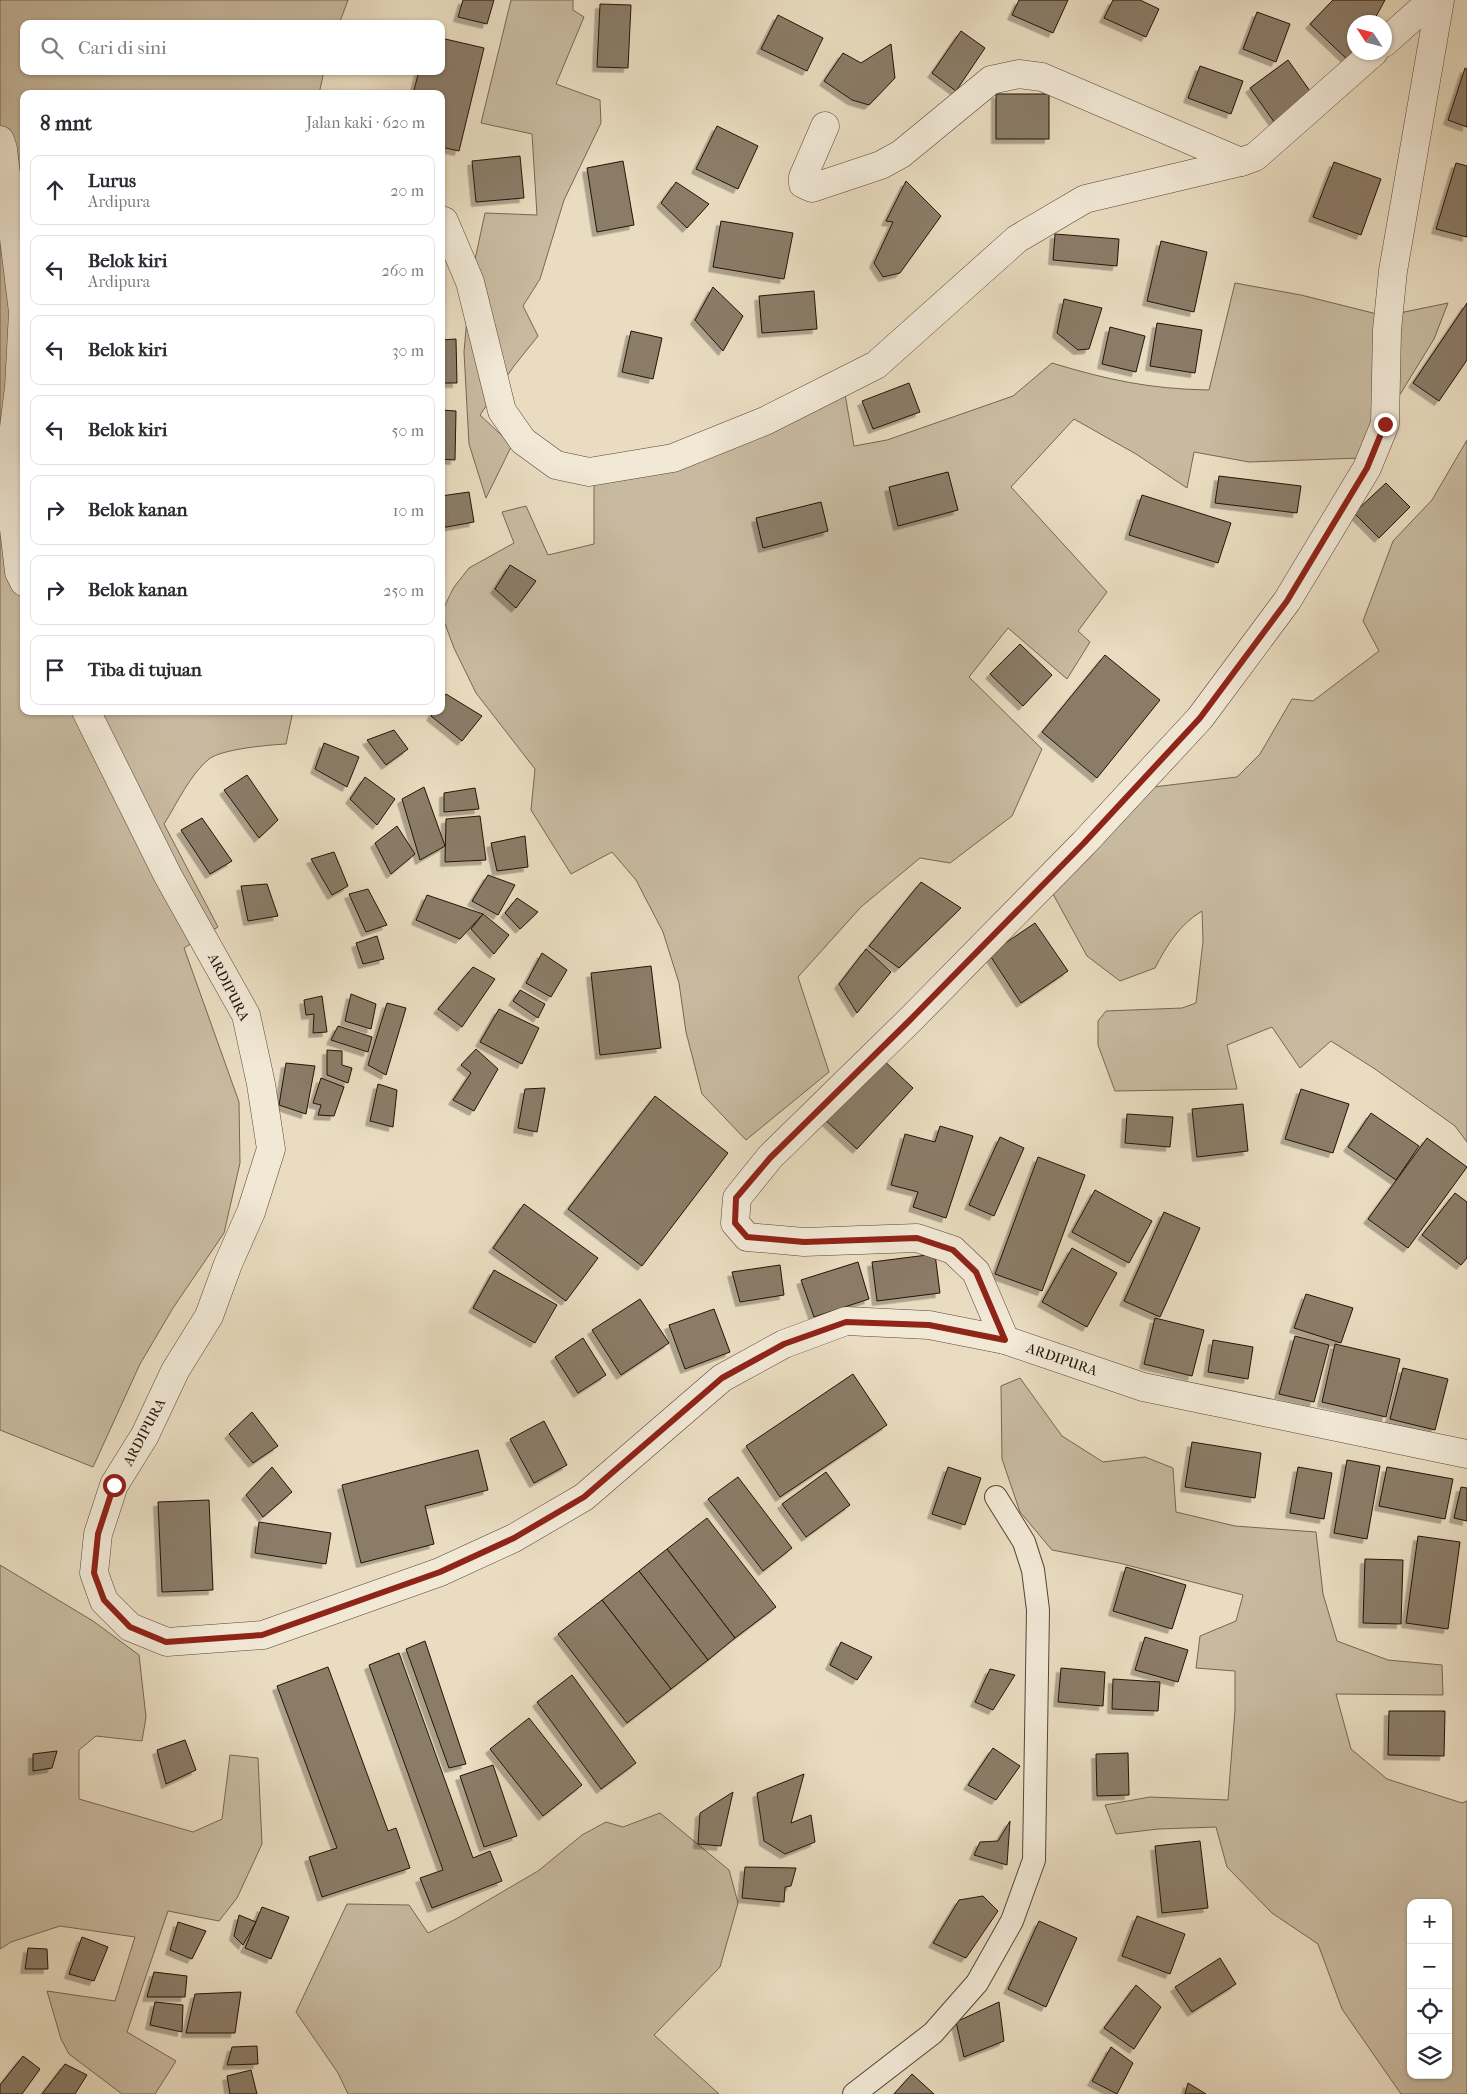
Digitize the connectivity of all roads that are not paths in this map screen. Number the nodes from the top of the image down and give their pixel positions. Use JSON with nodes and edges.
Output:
{"nodes":[{"id":1,"x":1432,"y":0,"type":"edge"},
{"id":2,"x":1440,"y":0,"type":"edge"},
{"id":3,"x":1392,"y":36,"type":"edge"},
{"id":4,"x":1365,"y":60,"type":"edge"},
{"id":5,"x":825,"y":126,"type":"dead end"},
{"id":6,"x":0,"y":140,"type":"edge"},
{"id":7,"x":1241,"y":162,"type":"junction"},
{"id":8,"x":445,"y":223,"type":"edge"},
{"id":9,"x":20,"y":288,"type":"edge"},
{"id":10,"x":20,"y":368,"type":"edge"},
{"id":11,"x":20,"y":574,"type":"edge"},
{"id":12,"x":88,"y":715,"type":"edge"},
{"id":13,"x":1005,"y":1340,"type":"junction"},
{"id":14,"x":1467,"y":1454,"type":"edge"},
{"id":15,"x":996,"y":1497,"type":"dead end"},
{"id":16,"x":854,"y":2094,"type":"edge"}],
"edges":[{"from":1,"to":3,"type":"street"},
{"from":2,"to":13,"type":"street"},
{"from":4,"to":7,"type":"street"},
{"from":5,"to":7,"type":"street"},
{"from":6,"to":9,"type":"street"},
{"from":7,"to":8,"type":"street"},
{"from":10,"to":11,"type":"street"},
{"from":12,"to":13,"type":"street","name":"ARDIPURA"},
{"from":13,"to":14,"type":"street","name":"ARDIPURA"},
{"from":15,"to":16,"type":"street"}]}
